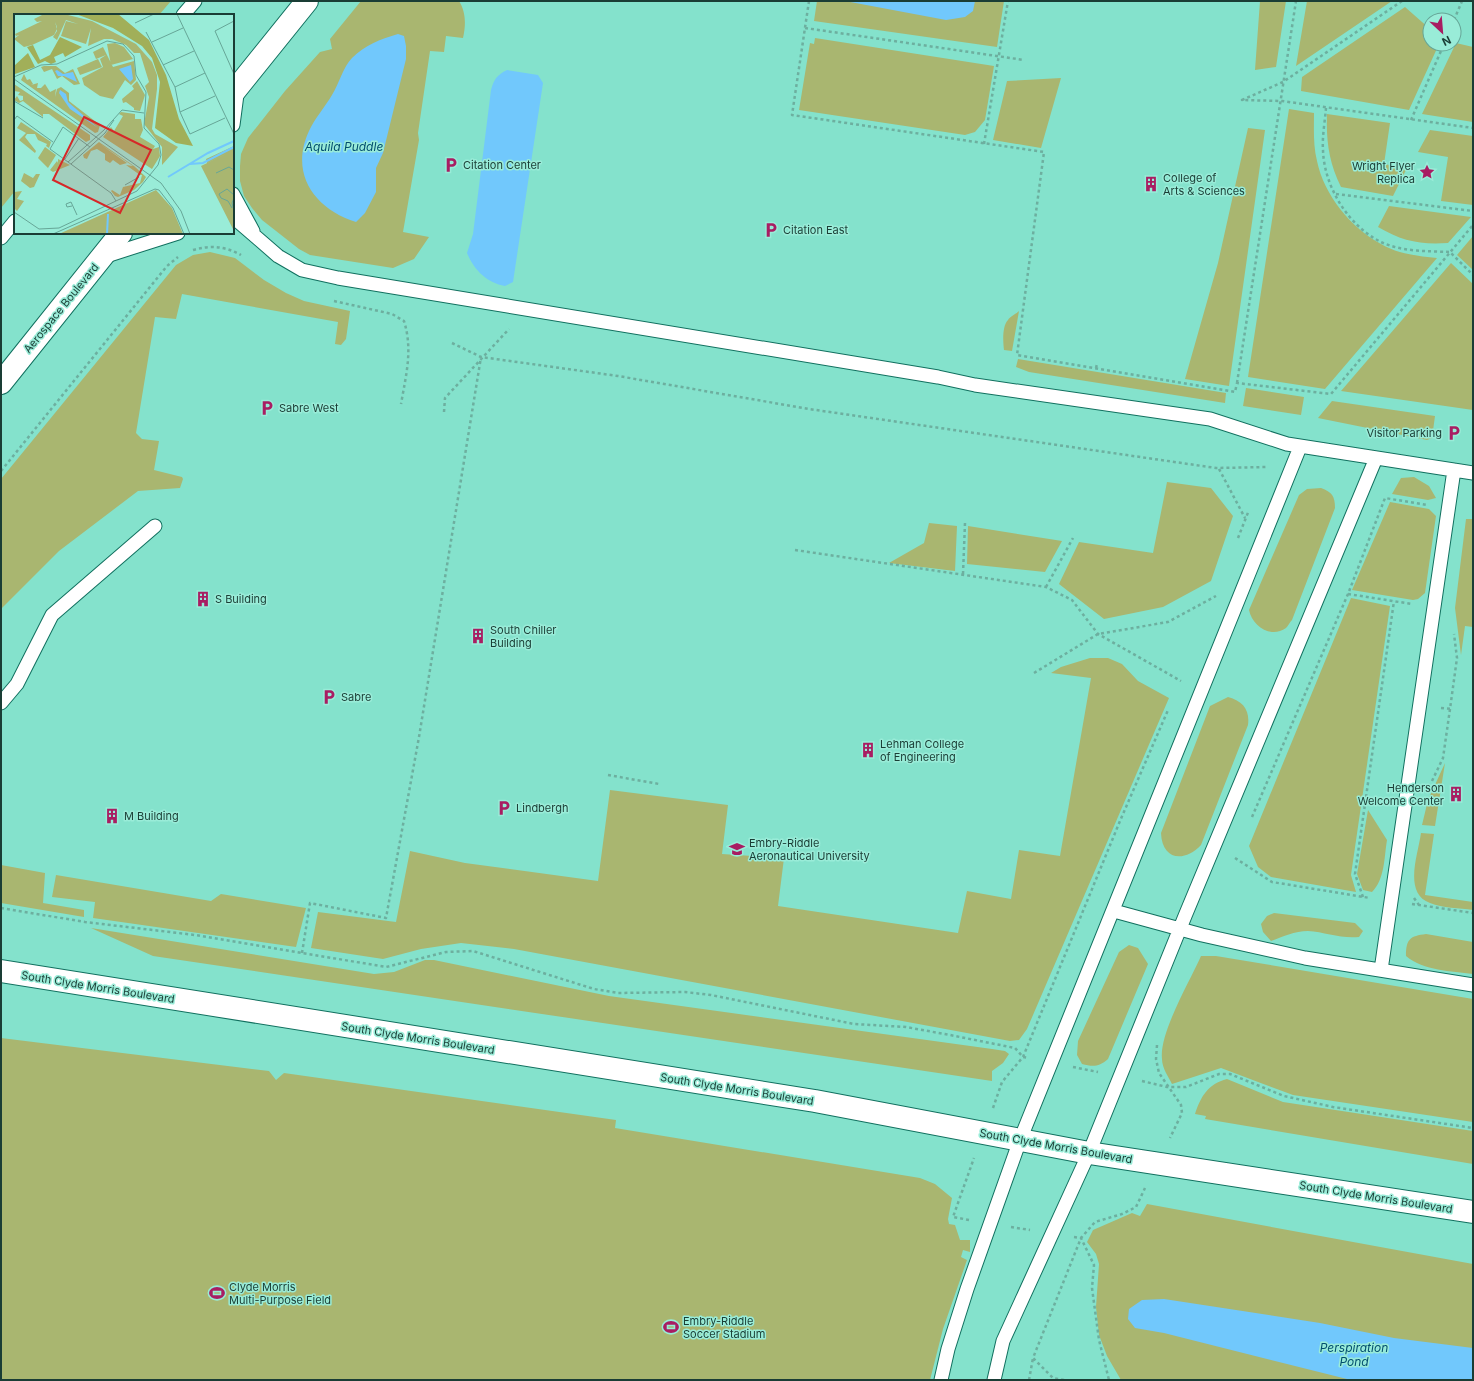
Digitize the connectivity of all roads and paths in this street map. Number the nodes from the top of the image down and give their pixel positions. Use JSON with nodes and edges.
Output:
{"nodes":[{"id":1,"x":195,"y":1,"type":"edge"},
{"id":2,"x":307,"y":1,"type":"edge"},
{"id":3,"x":809,"y":1,"type":"edge"},
{"id":4,"x":1008,"y":1,"type":"edge"},
{"id":5,"x":1296,"y":1,"type":"edge"},
{"id":6,"x":1402,"y":1,"type":"edge"},
{"id":7,"x":1462,"y":1,"type":"edge"},
{"id":8,"x":1457,"y":12,"type":"edge"},
{"id":9,"x":184,"y":14,"type":"edge"},
{"id":10,"x":805,"y":28,"type":"junction"},
{"id":11,"x":1441,"y":52,"type":"edge"},
{"id":12,"x":1000,"y":56,"type":"junction"},
{"id":13,"x":1024,"y":60,"type":"dead end"},
{"id":14,"x":1283,"y":82,"type":"junction"},
{"id":15,"x":236,"y":90,"type":"edge"},
{"id":16,"x":1282,"y":102,"type":"junction"},
{"id":17,"x":1326,"y":108,"type":"junction"},
{"id":18,"x":234,"y":113,"type":"edge"},
{"id":19,"x":1411,"y":120,"type":"junction"},
{"id":20,"x":1473,"y":128,"type":"edge"},
{"id":21,"x":984,"y":144,"type":"junction"},
{"id":22,"x":1336,"y":194,"type":"junction"},
{"id":23,"x":234,"y":196,"type":"edge"},
{"id":24,"x":1473,"y":211,"type":"edge"},
{"id":25,"x":234,"y":219,"type":"edge"},
{"id":26,"x":14,"y":222,"type":"edge"},
{"id":27,"x":1473,"y":225,"type":"edge"},
{"id":28,"x":234,"y":230,"type":"edge"},
{"id":29,"x":120,"y":234,"type":"edge"},
{"id":30,"x":175,"y":234,"type":"edge"},
{"id":31,"x":1,"y":238,"type":"edge"},
{"id":32,"x":256,"y":238,"type":"junction"},
{"id":33,"x":190,"y":250,"type":"dead end"},
{"id":34,"x":1450,"y":252,"type":"junction"},
{"id":35,"x":179,"y":256,"type":"dead end"},
{"id":36,"x":243,"y":256,"type":"dead end"},
{"id":37,"x":102,"y":257,"type":"junction"},
{"id":38,"x":1473,"y":275,"type":"edge"},
{"id":39,"x":331,"y":301,"type":"dead end"},
{"id":40,"x":509,"y":329,"type":"dead end"},
{"id":41,"x":452,"y":343,"type":"dead end"},
{"id":42,"x":481,"y":357,"type":"junction"},
{"id":43,"x":1097,"y":364,"type":"dead end"},
{"id":44,"x":1096,"y":368,"type":"junction"},
{"id":45,"x":1,"y":383,"type":"edge"},
{"id":46,"x":1237,"y":383,"type":"junction"},
{"id":47,"x":401,"y":404,"type":"dead end"},
{"id":48,"x":444,"y":412,"type":"dead end"},
{"id":49,"x":1300,"y":446,"type":"junction"},
{"id":50,"x":1376,"y":458,"type":"junction"},
{"id":51,"x":1274,"y":466,"type":"dead end"},
{"id":52,"x":1219,"y":469,"type":"junction"},
{"id":53,"x":1454,"y":470,"type":"junction"},
{"id":54,"x":1,"y":471,"type":"edge"},
{"id":55,"x":1473,"y":473,"type":"edge"},
{"id":56,"x":1428,"y":505,"type":"dead end"},
{"id":57,"x":1245,"y":518,"type":"dead end"},
{"id":58,"x":965,"y":523,"type":"dead end"},
{"id":59,"x":154,"y":526,"type":"dead end"},
{"id":60,"x":1073,"y":538,"type":"dead end"},
{"id":61,"x":795,"y":550,"type":"dead end"},
{"id":62,"x":963,"y":574,"type":"junction"},
{"id":63,"x":1046,"y":587,"type":"junction"},
{"id":64,"x":1348,"y":594,"type":"junction"},
{"id":65,"x":1218,"y":595,"type":"dead end"},
{"id":66,"x":1394,"y":601,"type":"junction"},
{"id":67,"x":1416,"y":604,"type":"dead end"},
{"id":68,"x":1098,"y":634,"type":"junction"},
{"id":69,"x":1034,"y":673,"type":"dead end"},
{"id":70,"x":1181,"y":681,"type":"dead end"},
{"id":71,"x":1,"y":703,"type":"edge"},
{"id":72,"x":608,"y":775,"type":"dead end"},
{"id":73,"x":659,"y":784,"type":"dead end"},
{"id":74,"x":1250,"y":821,"type":"dead end"},
{"id":75,"x":1238,"y":851,"type":"dead end"},
{"id":76,"x":1234,"y":858,"type":"junction"},
{"id":77,"x":1232,"y":865,"type":"dead end"},
{"id":78,"x":1363,"y":897,"type":"junction"},
{"id":79,"x":1392,"y":901,"type":"junction"},
{"id":80,"x":1,"y":908,"type":"edge"},
{"id":81,"x":1114,"y":911,"type":"junction"},
{"id":82,"x":1473,"y":913,"type":"edge"},
{"id":83,"x":1179,"y":930,"type":"junction"},
{"id":84,"x":302,"y":952,"type":"junction"},
{"id":85,"x":1381,"y":970,"type":"junction"},
{"id":86,"x":1,"y":971,"type":"edge"},
{"id":87,"x":1473,"y":985,"type":"edge"},
{"id":88,"x":1158,"y":1044,"type":"dead end"},
{"id":89,"x":1052,"y":1063,"type":"junction"},
{"id":90,"x":1120,"y":1077,"type":"junction"},
{"id":91,"x":1167,"y":1087,"type":"junction"},
{"id":92,"x":1473,"y":1128,"type":"edge"},
{"id":93,"x":1020,"y":1140,"type":"junction"},
{"id":94,"x":1089,"y":1153,"type":"junction"},
{"id":95,"x":1158,"y":1163,"type":"junction"},
{"id":96,"x":1473,"y":1212,"type":"edge"},
{"id":97,"x":1033,"y":1358,"type":"junction"},
{"id":98,"x":941,"y":1380,"type":"edge"},
{"id":99,"x":994,"y":1380,"type":"edge"},
{"id":100,"x":1029,"y":1380,"type":"edge"},
{"id":101,"x":1064,"y":1380,"type":"edge"}],
"edges":[{"from":1,"to":9,"type":"lane"},
{"from":2,"to":15,"type":"main road"},
{"from":3,"to":10,"type":"path"},
{"from":4,"to":12,"type":"path"},
{"from":5,"to":14,"type":"path"},
{"from":6,"to":14,"type":"path"},
{"from":7,"to":8,"type":"path"},
{"from":10,"to":12,"type":"path"},
{"from":10,"to":21,"type":"path"},
{"from":11,"to":19,"type":"path"},
{"from":12,"to":13,"type":"path"},
{"from":12,"to":21,"type":"path"},
{"from":14,"to":16,"type":"path"},
{"from":14,"to":16,"type":"path"},
{"from":15,"to":18,"type":"lane"},
{"from":16,"to":17,"type":"path"},
{"from":16,"to":46,"type":"path"},
{"from":17,"to":19,"type":"path"},
{"from":17,"to":22,"type":"path"},
{"from":19,"to":20,"type":"path"},
{"from":21,"to":44,"type":"path"},
{"from":22,"to":24,"type":"path"},
{"from":22,"to":34,"type":"path"},
{"from":23,"to":32,"type":"lane"},
{"from":25,"to":32,"type":"lane"},
{"from":26,"to":31,"type":"lane"},
{"from":27,"to":34,"type":"path"},
{"from":28,"to":32,"type":"lane"},
{"from":29,"to":37,"type":"main road","name":"Aerospace Boulevard"},
{"from":30,"to":37,"type":"lane"},
{"from":32,"to":49,"type":"lane"},
{"from":33,"to":36,"type":"path"},
{"from":34,"to":38,"type":"path"},
{"from":34,"to":46,"type":"path"},
{"from":35,"to":54,"type":"path"},
{"from":37,"to":45,"type":"main road","name":"Aerospace Boulevard"},
{"from":39,"to":47,"type":"path"},
{"from":40,"to":42,"type":"path"},
{"from":41,"to":42,"type":"path"},
{"from":42,"to":48,"type":"path"},
{"from":42,"to":52,"type":"path"},
{"from":42,"to":84,"type":"path"},
{"from":43,"to":44,"type":"path"},
{"from":44,"to":46,"type":"path"},
{"from":49,"to":50,"type":"lane"},
{"from":49,"to":81,"type":"lane"},
{"from":50,"to":53,"type":"lane"},
{"from":50,"to":83,"type":"lane"},
{"from":51,"to":52,"type":"path"},
{"from":52,"to":57,"type":"path"},
{"from":53,"to":55,"type":"lane"},
{"from":53,"to":79,"type":"lane"},
{"from":56,"to":64,"type":"path"},
{"from":58,"to":62,"type":"path"},
{"from":59,"to":71,"type":"lane"},
{"from":60,"to":63,"type":"path"},
{"from":61,"to":62,"type":"path"},
{"from":62,"to":63,"type":"path"},
{"from":63,"to":68,"type":"path"},
{"from":64,"to":66,"type":"path"},
{"from":64,"to":74,"type":"path"},
{"from":65,"to":68,"type":"path"},
{"from":66,"to":67,"type":"path"},
{"from":66,"to":78,"type":"path"},
{"from":68,"to":69,"type":"path"},
{"from":68,"to":70,"type":"path"},
{"from":72,"to":73,"type":"path"},
{"from":75,"to":76,"type":"path"},
{"from":76,"to":77,"type":"path"},
{"from":76,"to":78,"type":"path"},
{"from":78,"to":79,"type":"path"},
{"from":79,"to":82,"type":"path"},
{"from":79,"to":85,"type":"lane"},
{"from":80,"to":84,"type":"path"},
{"from":81,"to":83,"type":"lane"},
{"from":81,"to":89,"type":"lane"},
{"from":83,"to":85,"type":"lane"},
{"from":83,"to":90,"type":"lane"},
{"from":84,"to":89,"type":"path"},
{"from":85,"to":87,"type":"lane"},
{"from":86,"to":93,"type":"main road","name":"South Clyde Morris Boulevard"},
{"from":88,"to":91,"type":"path"},
{"from":89,"to":90,"type":"path"},
{"from":89,"to":93,"type":"lane"},
{"from":90,"to":91,"type":"path"},
{"from":90,"to":94,"type":"lane"},
{"from":91,"to":92,"type":"path"},
{"from":91,"to":95,"type":"path"},
{"from":93,"to":94,"type":"main road","name":"South Clyde Morris Boulevard"},
{"from":93,"to":98,"type":"lane"},
{"from":94,"to":95,"type":"main road","name":"South Clyde Morris Boulevard"},
{"from":94,"to":99,"type":"lane"},
{"from":95,"to":96,"type":"main road","name":"South Clyde Morris Boulevard"},
{"from":95,"to":97,"type":"path"},
{"from":97,"to":100,"type":"path"},
{"from":97,"to":101,"type":"path"}]}
